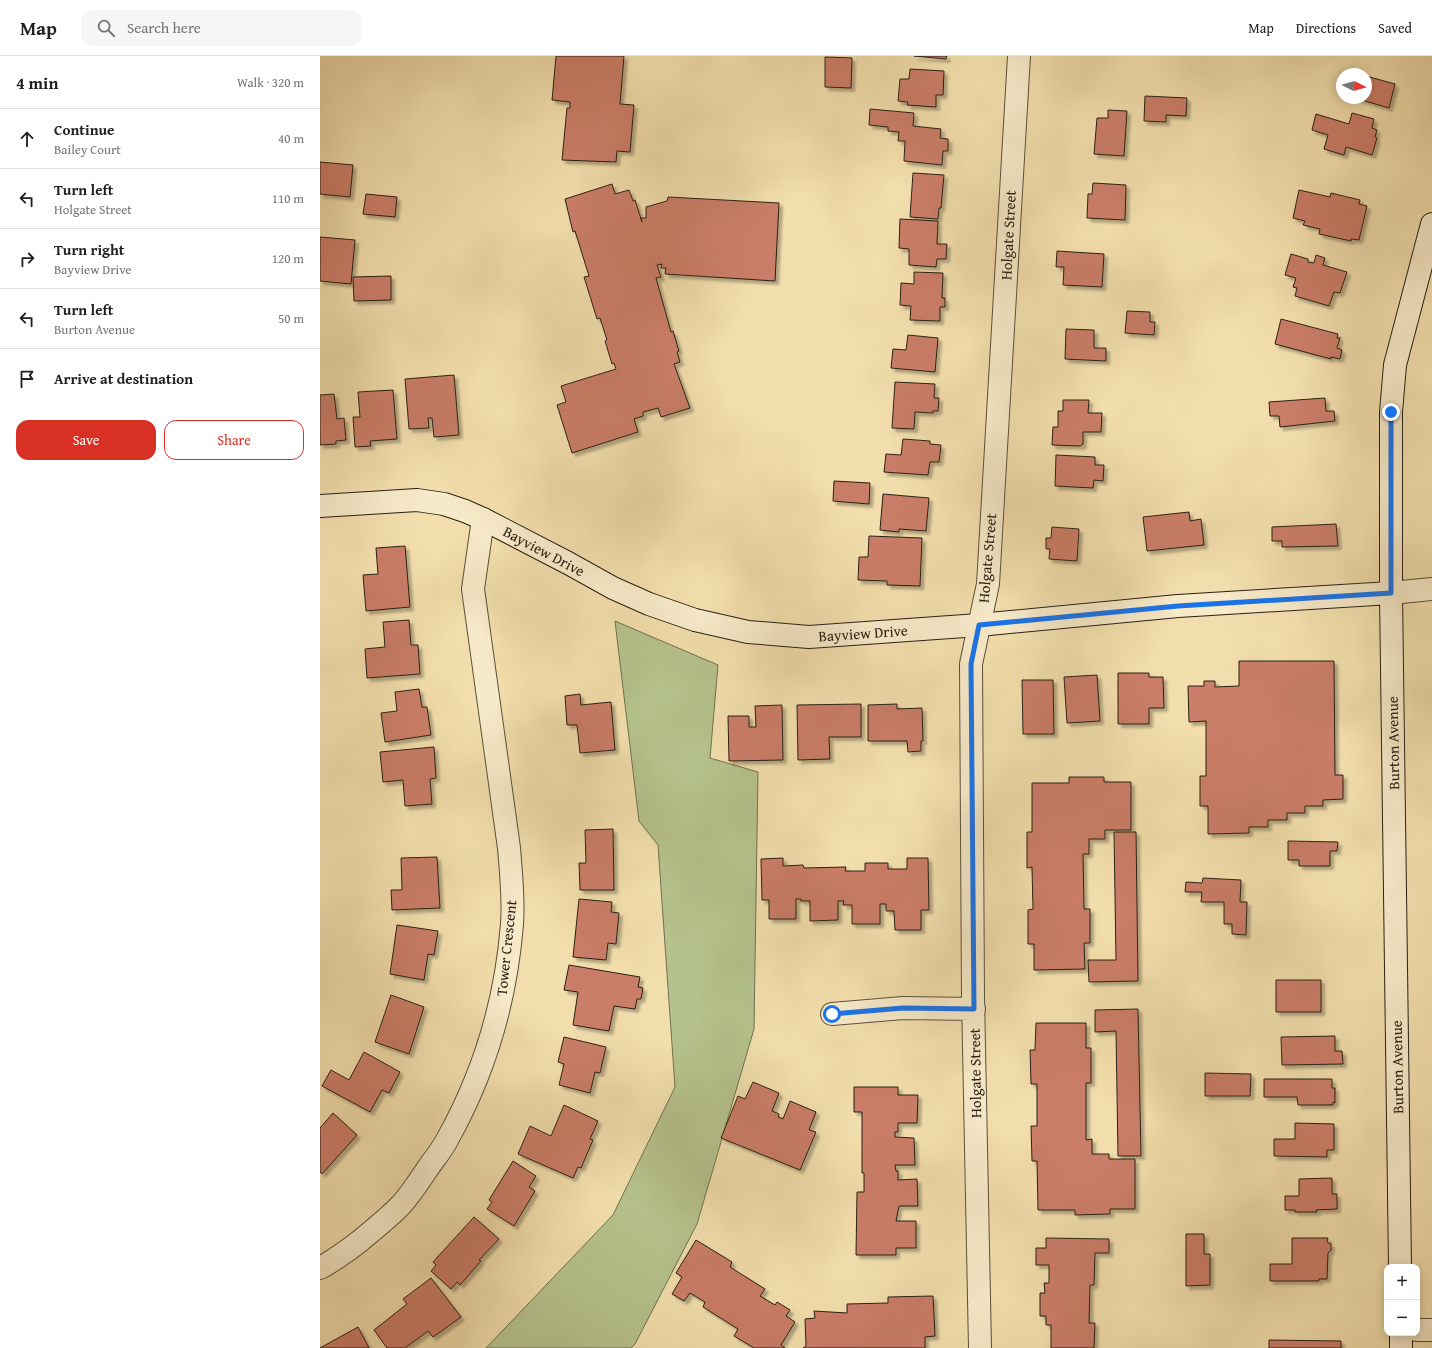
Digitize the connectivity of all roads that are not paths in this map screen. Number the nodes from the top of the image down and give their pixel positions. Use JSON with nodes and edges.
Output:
{"nodes":[{"id":1,"x":1019,"y":56,"type":"edge"},
{"id":2,"x":1432,"y":224,"type":"edge"},
{"id":3,"x":320,"y":506,"type":"edge"},
{"id":4,"x":483,"y":519,"type":"junction"},
{"id":5,"x":1432,"y":589,"type":"edge"},
{"id":6,"x":1391,"y":593,"type":"junction"},
{"id":7,"x":979,"y":625,"type":"junction"},
{"id":8,"x":974,"y":1009,"type":"junction"},
{"id":9,"x":832,"y":1014,"type":"dead end"},
{"id":10,"x":1400,"y":1264,"type":"edge"},
{"id":11,"x":320,"y":1268,"type":"edge"},
{"id":12,"x":1420,"y":1330,"type":"edge"},
{"id":13,"x":1432,"y":1330,"type":"edge"},
{"id":14,"x":1400,"y":1336,"type":"edge"},
{"id":15,"x":980,"y":1348,"type":"edge"},
{"id":16,"x":1401,"y":1348,"type":"edge"}],
"edges":[{"from":1,"to":7,"type":"street","name":"Holgate Street"},
{"from":2,"to":6,"type":"street","name":"Burton Avenue"},
{"from":3,"to":4,"type":"street","name":"Bayview Drive"},
{"from":4,"to":7,"type":"street","name":"Bayview Drive"},
{"from":4,"to":11,"type":"street","name":"Tower Crescent"},
{"from":5,"to":6,"type":"street","name":"Bayview Drive"},
{"from":6,"to":7,"type":"street","name":"Bayview Drive"},
{"from":6,"to":10,"type":"street","name":"Burton Avenue"},
{"from":7,"to":8,"type":"street","name":"Holgate Street"},
{"from":8,"to":9,"type":"street"},
{"from":8,"to":15,"type":"street","name":"Holgate Street"},
{"from":12,"to":13,"type":"street"},
{"from":14,"to":16,"type":"street"}]}
